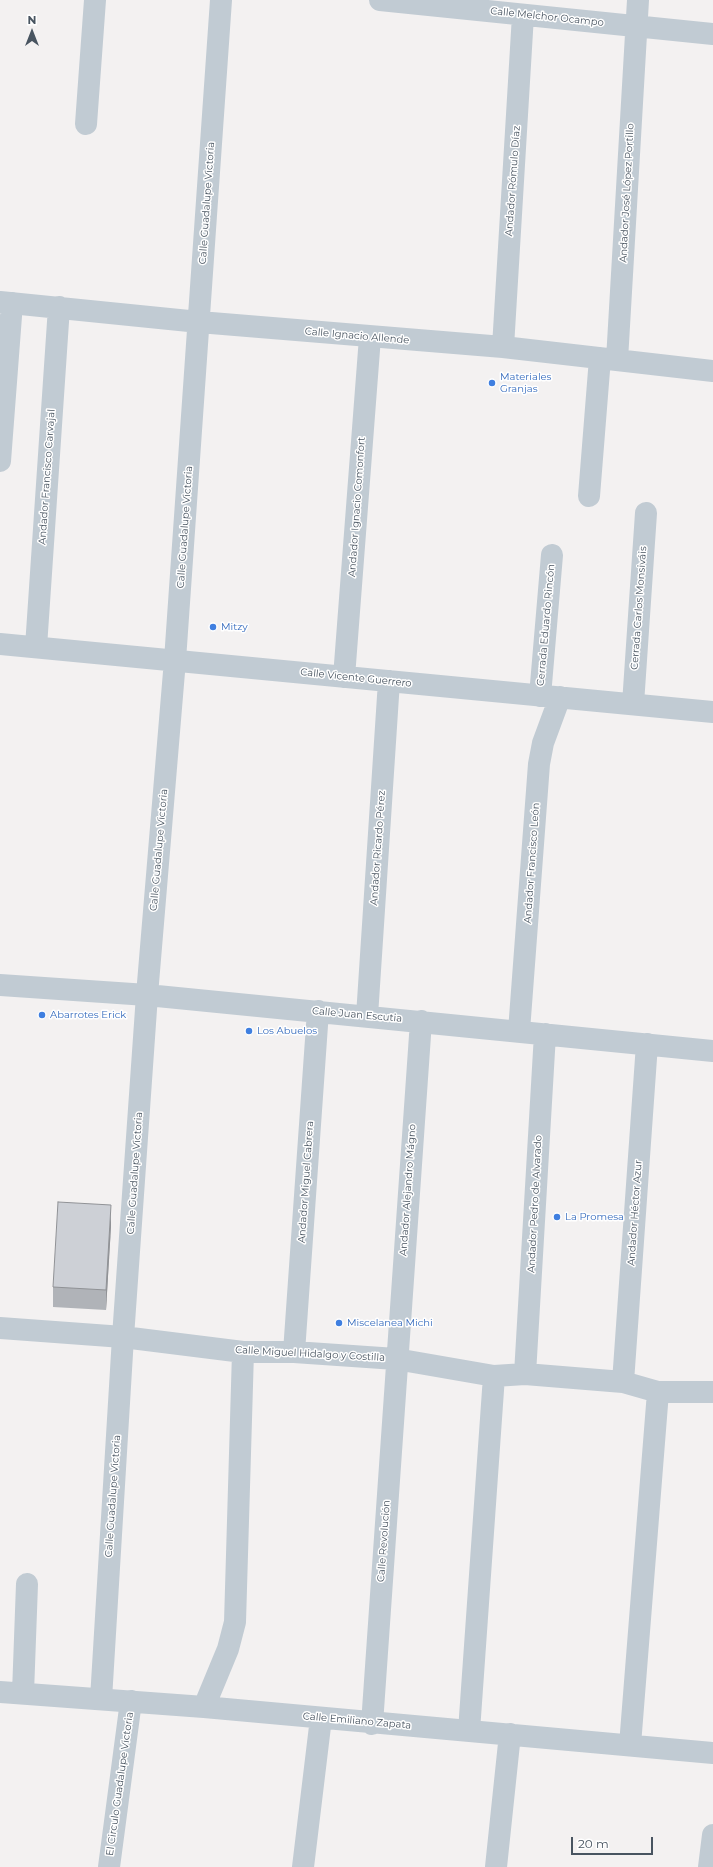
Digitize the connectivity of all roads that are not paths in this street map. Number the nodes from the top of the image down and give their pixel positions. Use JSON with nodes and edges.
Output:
{"nodes":[{"id":1,"x":96,"y":0,"type":"edge"},
{"id":2,"x":220,"y":0,"type":"edge"},
{"id":3,"x":638,"y":0,"type":"edge"},
{"id":4,"x":390,"y":1,"type":"edge"},
{"id":5,"x":523,"y":15,"type":"junction"},
{"id":6,"x":636,"y":26,"type":"junction"},
{"id":7,"x":713,"y":34,"type":"edge"},
{"id":8,"x":86,"y":124,"type":"dead end"},
{"id":9,"x":6,"y":302,"type":"edge"},
{"id":10,"x":59,"y":307,"type":"junction"},
{"id":11,"x":199,"y":322,"type":"junction"},
{"id":12,"x":370,"y":337,"type":"junction"},
{"id":13,"x":503,"y":347,"type":"junction"},
{"id":14,"x":609,"y":359,"type":"junction"},
{"id":15,"x":713,"y":371,"type":"edge"},
{"id":16,"x":0,"y":461,"type":"edge"},
{"id":17,"x":589,"y":496,"type":"dead end"},
{"id":18,"x":646,"y":513,"type":"dead end"},
{"id":19,"x":552,"y":555,"type":"dead end"},
{"id":20,"x":0,"y":644,"type":"edge"},
{"id":21,"x":36,"y":647,"type":"junction"},
{"id":22,"x":175,"y":660,"type":"junction"},
{"id":23,"x":344,"y":677,"type":"junction"},
{"id":24,"x":389,"y":681,"type":"junction"},
{"id":25,"x":550,"y":696,"type":"junction"},
{"id":26,"x":633,"y":704,"type":"junction"},
{"id":27,"x":713,"y":712,"type":"edge"},
{"id":28,"x":0,"y":986,"type":"edge"},
{"id":29,"x":147,"y":995,"type":"junction"},
{"id":30,"x":318,"y":1011,"type":"junction"},
{"id":31,"x":367,"y":1016,"type":"junction"},
{"id":32,"x":421,"y":1021,"type":"junction"},
{"id":33,"x":519,"y":1032,"type":"junction"},
{"id":34,"x":545,"y":1034,"type":"junction"},
{"id":35,"x":646,"y":1044,"type":"junction"},
{"id":36,"x":713,"y":1051,"type":"edge"},
{"id":37,"x":0,"y":1328,"type":"edge"},
{"id":38,"x":123,"y":1337,"type":"junction"},
{"id":39,"x":243,"y":1352,"type":"junction"},
{"id":40,"x":294,"y":1352,"type":"junction"},
{"id":41,"x":396,"y":1359,"type":"junction"},
{"id":42,"x":525,"y":1374,"type":"junction"},
{"id":43,"x":494,"y":1376,"type":"junction"},
{"id":44,"x":623,"y":1382,"type":"junction"},
{"id":45,"x":658,"y":1392,"type":"junction"},
{"id":46,"x":713,"y":1392,"type":"edge"},
{"id":47,"x":27,"y":1584,"type":"dead end"},
{"id":48,"x":0,"y":1692,"type":"edge"},
{"id":49,"x":23,"y":1693,"type":"junction"},
{"id":50,"x":100,"y":1699,"type":"junction"},
{"id":51,"x":131,"y":1702,"type":"junction"},
{"id":52,"x":204,"y":1707,"type":"junction"},
{"id":53,"x":321,"y":1718,"type":"junction"},
{"id":54,"x":372,"y":1724,"type":"junction"},
{"id":55,"x":468,"y":1731,"type":"junction"},
{"id":56,"x":510,"y":1734,"type":"junction"},
{"id":57,"x":630,"y":1745,"type":"junction"},
{"id":58,"x":713,"y":1753,"type":"edge"},
{"id":59,"x":713,"y":1835,"type":"edge"},
{"id":60,"x":109,"y":1867,"type":"edge"},
{"id":61,"x":303,"y":1867,"type":"edge"},
{"id":62,"x":496,"y":1867,"type":"edge"},
{"id":63,"x":709,"y":1867,"type":"edge"}],
"edges":[{"from":1,"to":8,"type":"street"},
{"from":2,"to":11,"type":"street","name":"Calle Guadalupe Victoria"},
{"from":3,"to":6,"type":"street","name":"Andador José López Portillo"},
{"from":4,"to":5,"type":"street","name":"Calle Melchor Ocampo"},
{"from":5,"to":6,"type":"street","name":"Calle Melchor Ocampo"},
{"from":5,"to":13,"type":"street","name":"Andador Rómulo Díaz"},
{"from":6,"to":7,"type":"street","name":"Calle Melchor Ocampo"},
{"from":6,"to":14,"type":"street","name":"Andador José López Portillo"},
{"from":9,"to":10,"type":"street","name":"Calle Ignacio Allende"},
{"from":9,"to":16,"type":"street"},
{"from":10,"to":11,"type":"street","name":"Calle Ignacio Allende"},
{"from":10,"to":21,"type":"street","name":"Andador Francisco Carvajal"},
{"from":11,"to":12,"type":"street","name":"Calle Ignacio Allende"},
{"from":11,"to":22,"type":"street","name":"Calle Guadalupe Victoria"},
{"from":12,"to":13,"type":"street","name":"Calle Ignacio Allende"},
{"from":12,"to":23,"type":"street","name":"Andador Ignacio Comonfort"},
{"from":13,"to":14,"type":"street","name":"Calle Ignacio Allende"},
{"from":14,"to":15,"type":"street","name":"Calle Ignacio Allende"},
{"from":14,"to":17,"type":"street","name":"Andador José López Portillo"},
{"from":18,"to":26,"type":"street","name":"Cerrada Carlos Monsiváis"},
{"from":19,"to":25,"type":"street","name":"Cerrada Eduardo Rincón"},
{"from":20,"to":21,"type":"street","name":"Calle Vicente Guerrero"},
{"from":21,"to":22,"type":"street","name":"Calle Vicente Guerrero"},
{"from":22,"to":23,"type":"street","name":"Calle Vicente Guerrero"},
{"from":22,"to":29,"type":"street","name":"Calle Guadalupe Victoria"},
{"from":23,"to":24,"type":"street","name":"Calle Vicente Guerrero"},
{"from":24,"to":25,"type":"street","name":"Calle Vicente Guerrero"},
{"from":24,"to":31,"type":"street","name":"Andador Ricardo Pérez"},
{"from":25,"to":26,"type":"street","name":"Calle Vicente Guerrero"},
{"from":25,"to":33,"type":"street","name":"Andador Francisco León"},
{"from":26,"to":27,"type":"street","name":"Calle Vicente Guerrero"},
{"from":28,"to":29,"type":"street","name":"Calle Juan Escutia"},
{"from":29,"to":30,"type":"street","name":"Calle Juan Escutia"},
{"from":29,"to":38,"type":"street","name":"Calle Guadalupe Victoria"},
{"from":30,"to":31,"type":"street","name":"Calle Juan Escutia"},
{"from":30,"to":40,"type":"street","name":"Andador Miguel Cabrera"},
{"from":31,"to":32,"type":"street","name":"Calle Juan Escutia"},
{"from":32,"to":33,"type":"street","name":"Calle Juan Escutia"},
{"from":32,"to":41,"type":"street","name":"Andador Alejandro Mágno"},
{"from":33,"to":34,"type":"street","name":"Calle Juan Escutia"},
{"from":34,"to":35,"type":"street","name":"Calle Juan Escutia"},
{"from":34,"to":42,"type":"street","name":"Andador Pedro de Alvarado"},
{"from":35,"to":36,"type":"street","name":"Calle Juan Escutia"},
{"from":35,"to":44,"type":"street","name":"Andador Héctor Azur"},
{"from":37,"to":38,"type":"street","name":"Calle Miguel Hidalgo y Costilla"},
{"from":38,"to":39,"type":"street","name":"Calle Miguel Hidalgo y Costilla"},
{"from":38,"to":50,"type":"street","name":"Calle Guadalupe Victoria"},
{"from":39,"to":40,"type":"street","name":"Calle Miguel Hidalgo y Costilla"},
{"from":39,"to":52,"type":"street"},
{"from":40,"to":41,"type":"street","name":"Calle Miguel Hidalgo y Costilla"},
{"from":41,"to":43,"type":"street","name":"Calle Miguel Hidalgo y Costilla"},
{"from":41,"to":54,"type":"street","name":"Calle Revolución"},
{"from":42,"to":43,"type":"street","name":"Calle Miguel Hidalgo y Costilla"},
{"from":42,"to":44,"type":"street","name":"Calle Miguel Hidalgo y Costilla"},
{"from":43,"to":55,"type":"street"},
{"from":44,"to":45,"type":"street","name":"Calle Miguel Hidalgo y Costilla"},
{"from":45,"to":46,"type":"street","name":"Calle Miguel Hidalgo y Costilla"},
{"from":45,"to":57,"type":"street"},
{"from":47,"to":49,"type":"street"},
{"from":48,"to":49,"type":"street","name":"Calle Emiliano Zapata"},
{"from":49,"to":50,"type":"street","name":"Calle Emiliano Zapata"},
{"from":50,"to":51,"type":"street","name":"Calle Emiliano Zapata"},
{"from":51,"to":52,"type":"street","name":"Calle Emiliano Zapata"},
{"from":51,"to":60,"type":"street","name":"El Circulo Guadalupe Victoria"},
{"from":52,"to":53,"type":"street","name":"Calle Emiliano Zapata"},
{"from":53,"to":54,"type":"street","name":"Calle Emiliano Zapata"},
{"from":53,"to":61,"type":"street"},
{"from":54,"to":55,"type":"street","name":"Calle Emiliano Zapata"},
{"from":55,"to":56,"type":"street","name":"Calle Emiliano Zapata"},
{"from":56,"to":57,"type":"street","name":"Calle Emiliano Zapata"},
{"from":56,"to":62,"type":"street"},
{"from":57,"to":58,"type":"street","name":"Calle Emiliano Zapata"},
{"from":59,"to":63,"type":"street"}]}
